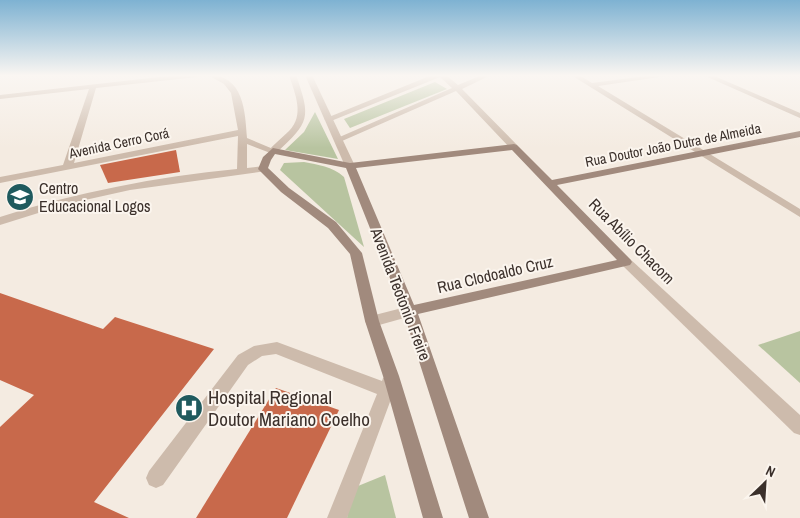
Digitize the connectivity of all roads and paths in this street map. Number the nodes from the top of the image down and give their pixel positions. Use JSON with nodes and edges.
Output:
{"nodes":[{"id":1,"x":89,"y":99,"type":"edge"},
{"id":2,"x":236,"y":99,"type":"edge"},
{"id":3,"x":301,"y":99,"type":"edge"},
{"id":4,"x":319,"y":99,"type":"edge"},
{"id":5,"x":378,"y":99,"type":"edge"},
{"id":6,"x":434,"y":99,"type":"edge"},
{"id":7,"x":468,"y":99,"type":"edge"},
{"id":8,"x":614,"y":99,"type":"edge"},
{"id":9,"x":761,"y":99,"type":"edge"},
{"id":10,"x":800,"y":116,"type":"edge"},
{"id":11,"x":328,"y":119,"type":"junction"},
{"id":12,"x":800,"y":134,"type":"edge"},
{"id":13,"x":243,"y":136,"type":"junction"},
{"id":14,"x":339,"y":139,"type":"junction"},
{"id":15,"x":514,"y":147,"type":"junction"},
{"id":16,"x":273,"y":151,"type":"junction"},
{"id":17,"x":703,"y":154,"type":"junction"},
{"id":18,"x":350,"y":166,"type":"junction"},
{"id":19,"x":67,"y":168,"type":"junction"},
{"id":20,"x":264,"y":169,"type":"junction"},
{"id":21,"x":242,"y":170,"type":"junction"},
{"id":22,"x":0,"y":180,"type":"edge"},
{"id":23,"x":550,"y":183,"type":"junction"},
{"id":24,"x":800,"y":214,"type":"edge"},
{"id":25,"x":0,"y":221,"type":"edge"},
{"id":26,"x":626,"y":262,"type":"junction"},
{"id":27,"x":410,"y":311,"type":"junction"},
{"id":28,"x":372,"y":321,"type":"junction"},
{"id":29,"x":389,"y":383,"type":"junction"},
{"id":30,"x":800,"y":427,"type":"edge"},
{"id":31,"x":156,"y":478,"type":"dead end"},
{"id":32,"x":337,"y":518,"type":"edge"},
{"id":33,"x":433,"y":518,"type":"edge"},
{"id":34,"x":479,"y":518,"type":"edge"}],
"edges":[{"from":1,"to":19,"type":"street"},
{"from":2,"to":13,"type":"street"},
{"from":3,"to":16,"type":"street"},
{"from":4,"to":11,"type":"street","name":"Avenida Teotonio Freire"},
{"from":5,"to":11,"type":"street"},
{"from":6,"to":14,"type":"street"},
{"from":7,"to":15,"type":"street","name":"Rua Abílio Chacom"},
{"from":8,"to":17,"type":"street"},
{"from":9,"to":10,"type":"street"},
{"from":11,"to":14,"type":"street","name":"Avenida Teotonio Freire"},
{"from":12,"to":17,"type":"main road","name":"Rua Doutor João Dutra de Almeida"},
{"from":13,"to":16,"type":"street"},
{"from":13,"to":19,"type":"street","name":"Avenida Cerro Corá"},
{"from":13,"to":21,"type":"street"},
{"from":14,"to":18,"type":"street","name":"Avenida Teotonio Freire"},
{"from":15,"to":18,"type":"main road"},
{"from":15,"to":23,"type":"main road","name":"Rua Abílio Chacom"},
{"from":16,"to":18,"type":"main road"},
{"from":16,"to":20,"type":"main road"},
{"from":17,"to":23,"type":"main road","name":"Rua Doutor João Dutra de Almeida"},
{"from":17,"to":24,"type":"street"},
{"from":18,"to":27,"type":"main road","name":"Avenida Teotonio Freire"},
{"from":19,"to":22,"type":"street","name":"Avenida Cerro Corá"},
{"from":20,"to":21,"type":"street"},
{"from":20,"to":28,"type":"main road","name":"Avenida Teotonio Freire"},
{"from":21,"to":25,"type":"street"},
{"from":23,"to":26,"type":"main road","name":"Rua Abílio Chacom"},
{"from":26,"to":27,"type":"main road","name":"Rua Clodoaldo Cruz"},
{"from":26,"to":30,"type":"street","name":"Rua Abílio Chacom"},
{"from":27,"to":28,"type":"street","name":"Rua Clodoaldo Cruz"},
{"from":27,"to":34,"type":"main road","name":"Avenida Teotonio Freire"},
{"from":28,"to":29,"type":"main road","name":"Avenida Teotonio Freire"},
{"from":29,"to":31,"type":"street"},
{"from":29,"to":32,"type":"street"},
{"from":29,"to":33,"type":"main road","name":"Avenida Teotonio Freire"}]}
